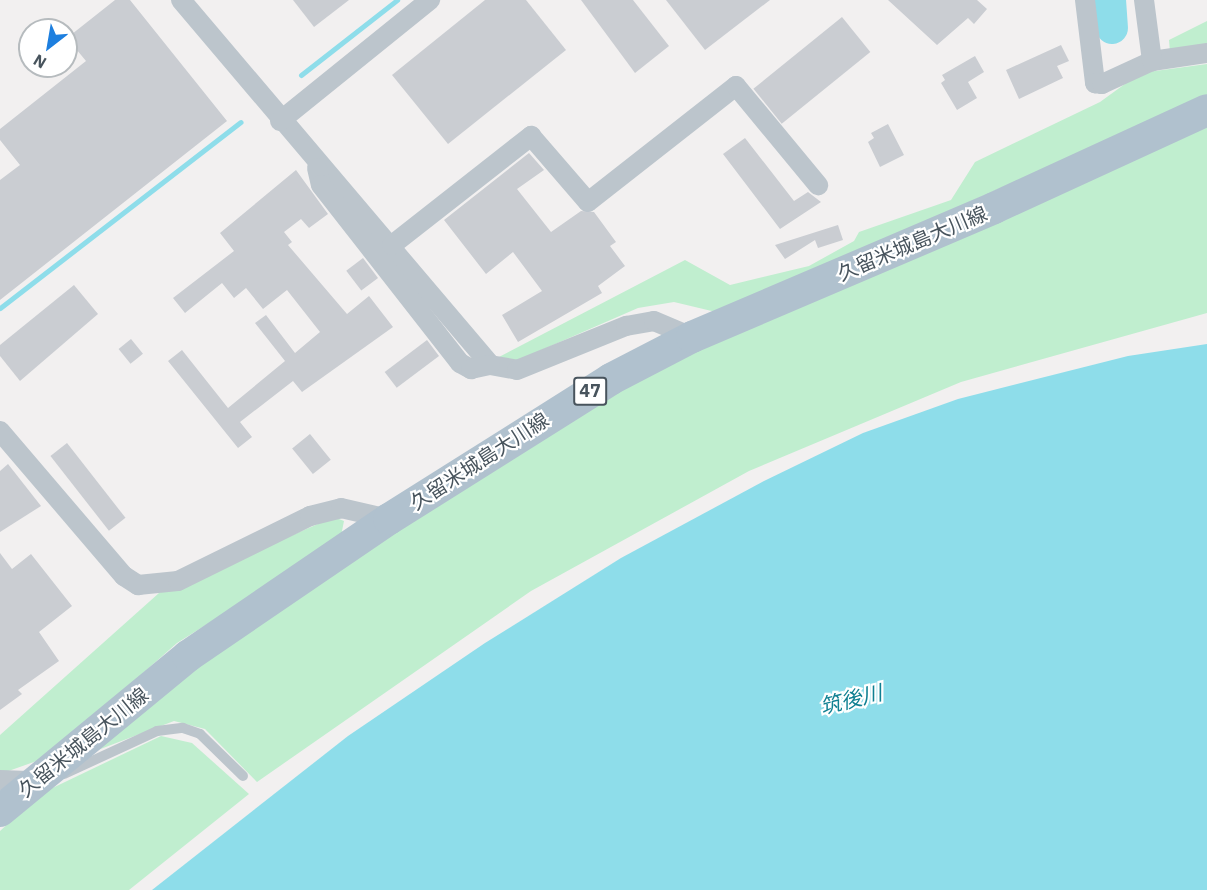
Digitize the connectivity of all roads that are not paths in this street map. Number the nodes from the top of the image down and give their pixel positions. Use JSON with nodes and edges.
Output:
{"nodes":[{"id":1,"x":181,"y":0,"type":"edge"},
{"id":2,"x":430,"y":0,"type":"edge"},
{"id":3,"x":1085,"y":0,"type":"edge"},
{"id":4,"x":1144,"y":0,"type":"edge"},
{"id":5,"x":1207,"y":53,"type":"edge"},
{"id":6,"x":1152,"y":61,"type":"junction"},
{"id":7,"x":1207,"y":110,"type":"edge"},
{"id":8,"x":280,"y":121,"type":"junction"},
{"id":9,"x":318,"y":162,"type":"junction"},
{"id":10,"x":818,"y":185,"type":"dead end"},
{"id":11,"x":392,"y":245,"type":"junction"},
{"id":12,"x":692,"y":337,"type":"junction"},
{"id":13,"x":490,"y":365,"type":"junction"},
{"id":14,"x":0,"y":430,"type":"edge"},
{"id":15,"x":389,"y":519,"type":"junction"},
{"id":16,"x":243,"y":776,"type":"dead end"},
{"id":17,"x":0,"y":780,"type":"edge"},
{"id":18,"x":35,"y":781,"type":"junction"},
{"id":19,"x":0,"y":811,"type":"edge"}],
"edges":[{"from":1,"to":8,"type":"street"},
{"from":2,"to":8,"type":"street"},
{"from":3,"to":6,"type":"street"},
{"from":4,"to":6,"type":"street"},
{"from":5,"to":6,"type":"street"},
{"from":7,"to":12,"type":"main road","name":"久留米城島大川線","number":"47"},
{"from":8,"to":9,"type":"street"},
{"from":9,"to":11,"type":"street"},
{"from":9,"to":13,"type":"street"},
{"from":10,"to":11,"type":"street"},
{"from":11,"to":13,"type":"street"},
{"from":12,"to":13,"type":"street"},
{"from":12,"to":15,"type":"main road","name":"久留米城島大川線","number":"47"},
{"from":14,"to":15,"type":"street"},
{"from":15,"to":18,"type":"main road","name":"久留米城島大川線","number":"47"},
{"from":16,"to":18,"type":"lane"},
{"from":17,"to":18,"type":"street"},
{"from":18,"to":19,"type":"main road","name":"久留米城島大川線","number":"47"}]}
